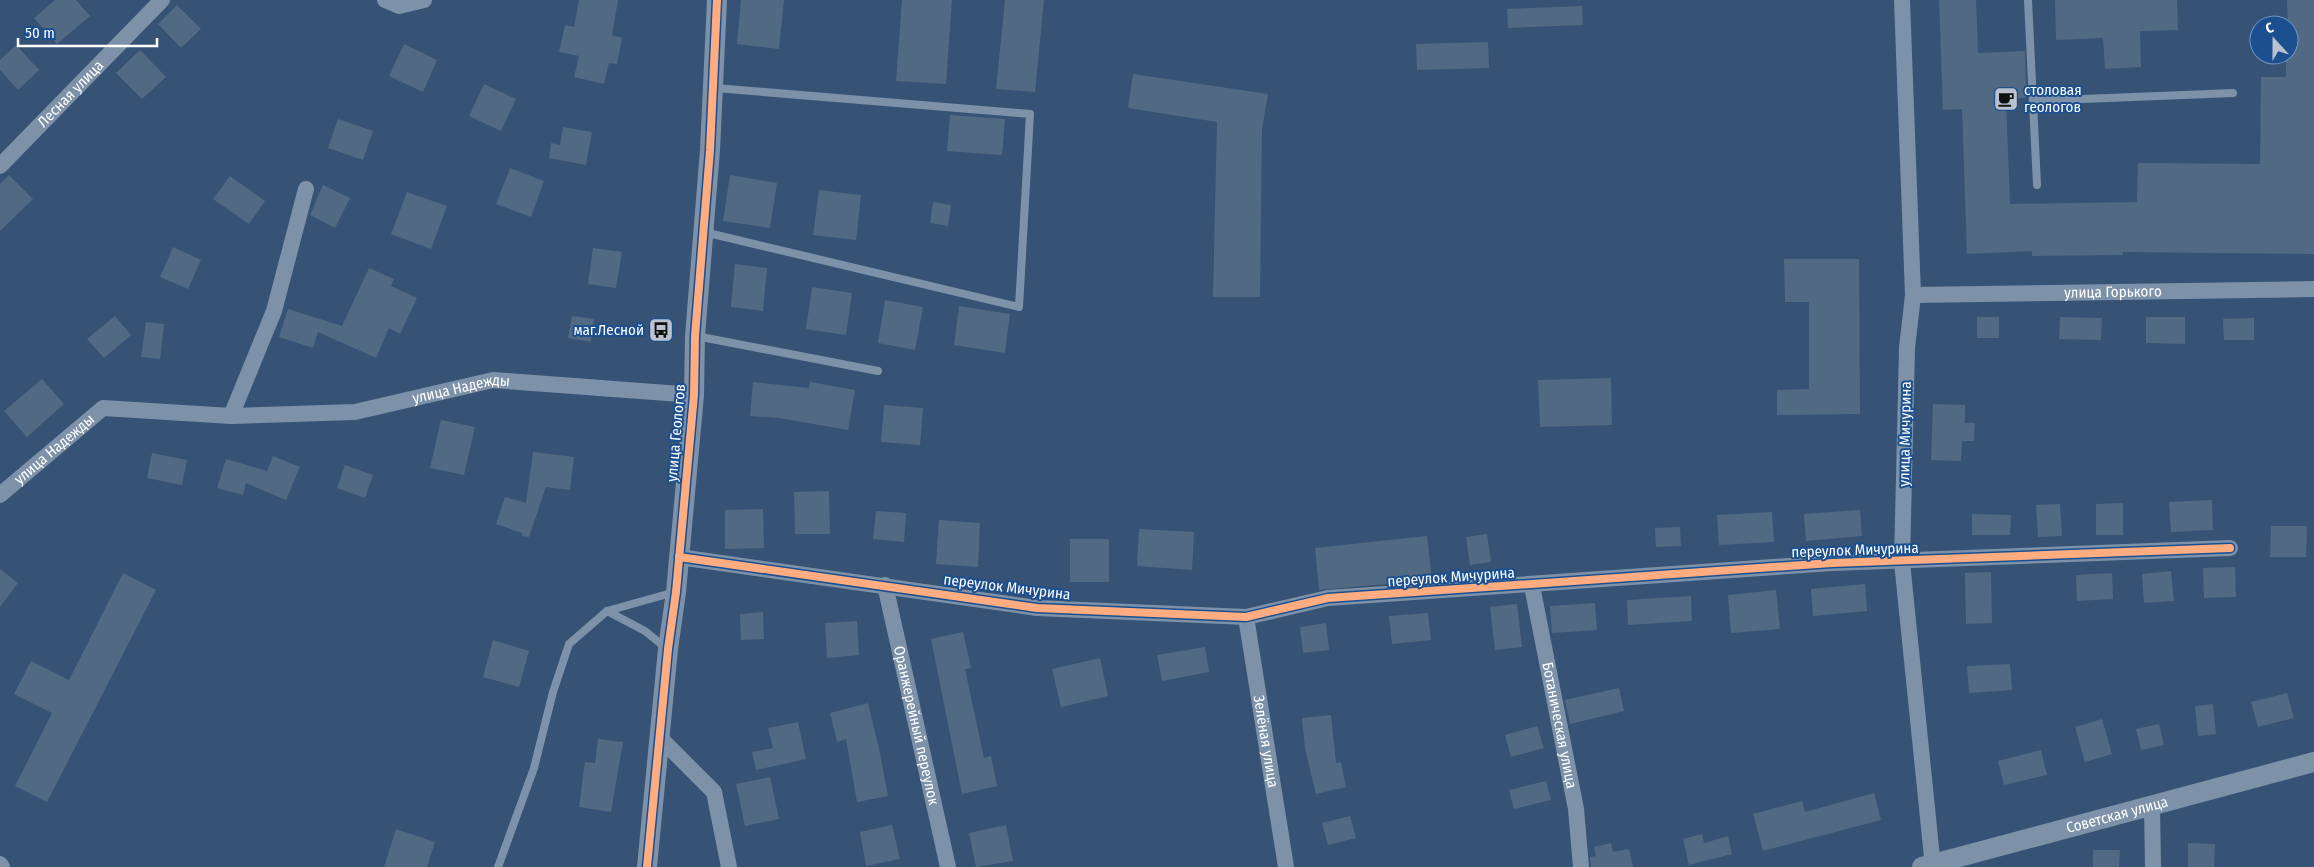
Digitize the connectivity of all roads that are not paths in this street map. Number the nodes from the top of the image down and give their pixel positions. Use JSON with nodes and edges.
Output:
{"nodes":[{"id":1,"x":162,"y":0,"type":"edge"},
{"id":2,"x":385,"y":0,"type":"edge"},
{"id":3,"x":424,"y":0,"type":"edge"},
{"id":4,"x":717,"y":0,"type":"edge"},
{"id":5,"x":1902,"y":0,"type":"edge"},
{"id":6,"x":2028,"y":0,"type":"edge"},
{"id":7,"x":712,"y":87,"type":"junction"},
{"id":8,"x":2233,"y":93,"type":"dead end"},
{"id":9,"x":2033,"y":100,"type":"junction"},
{"id":10,"x":0,"y":166,"type":"edge"},
{"id":11,"x":2037,"y":185,"type":"dead end"},
{"id":12,"x":306,"y":188,"type":"dead end"},
{"id":13,"x":704,"y":232,"type":"junction"},
{"id":14,"x":2314,"y":289,"type":"edge"},
{"id":15,"x":1913,"y":295,"type":"junction"},
{"id":16,"x":695,"y":336,"type":"junction"},
{"id":17,"x":878,"y":371,"type":"dead end"},
{"id":18,"x":694,"y":395,"type":"junction"},
{"id":19,"x":231,"y":416,"type":"junction"},
{"id":20,"x":0,"y":494,"type":"edge"},
{"id":21,"x":2230,"y":548,"type":"dead end"},
{"id":22,"x":679,"y":557,"type":"junction"},
{"id":23,"x":1902,"y":562,"type":"junction"},
{"id":24,"x":885,"y":585,"type":"junction"},
{"id":25,"x":1532,"y":586,"type":"junction"},
{"id":26,"x":676,"y":592,"type":"junction"},
{"id":27,"x":607,"y":611,"type":"junction"},
{"id":28,"x":1246,"y":617,"type":"junction"},
{"id":29,"x":668,"y":649,"type":"junction"},
{"id":30,"x":660,"y":737,"type":"junction"},
{"id":31,"x":2314,"y":762,"type":"edge"},
{"id":32,"x":2152,"y":806,"type":"junction"},
{"id":33,"x":1929,"y":866,"type":"edge"},
{"id":34,"x":498,"y":867,"type":"edge"},
{"id":35,"x":647,"y":867,"type":"edge"},
{"id":36,"x":729,"y":867,"type":"edge"},
{"id":37,"x":948,"y":867,"type":"edge"},
{"id":38,"x":1286,"y":867,"type":"edge"},
{"id":39,"x":1581,"y":867,"type":"edge"},
{"id":40,"x":2153,"y":867,"type":"edge"}],
"edges":[{"from":1,"to":10,"type":"street","name":"Лесная улица"},
{"from":2,"to":3,"type":"street"},
{"from":4,"to":7,"type":"street","name":"улица Геологов"},
{"from":5,"to":15,"type":"street","name":"улица Мичурина"},
{"from":6,"to":9,"type":"lane"},
{"from":7,"to":13,"type":"street","name":"улица Геологов"},
{"from":7,"to":13,"type":"lane"},
{"from":8,"to":9,"type":"lane"},
{"from":9,"to":11,"type":"lane"},
{"from":12,"to":19,"type":"street"},
{"from":13,"to":16,"type":"street","name":"улица Геологов"},
{"from":14,"to":15,"type":"street","name":"улица Горького"},
{"from":15,"to":23,"type":"street","name":"улица Мичурина"},
{"from":16,"to":17,"type":"lane"},
{"from":16,"to":18,"type":"street","name":"улица Геологов"},
{"from":18,"to":19,"type":"street","name":"улица Надежды"},
{"from":18,"to":22,"type":"street","name":"улица Геологов"},
{"from":19,"to":20,"type":"street","name":"улица Надежды"},
{"from":21,"to":23,"type":"street","name":"переулок Мичурина"},
{"from":22,"to":24,"type":"street","name":"переулок Мичурина"},
{"from":22,"to":26,"type":"street","name":"улица Геологов"},
{"from":23,"to":25,"type":"street","name":"переулок Мичурина"},
{"from":23,"to":33,"type":"street","name":"улица Мичурина"},
{"from":24,"to":28,"type":"street","name":"переулок Мичурина"},
{"from":24,"to":37,"type":"street","name":"Оранжерейный переулок"},
{"from":25,"to":28,"type":"street","name":"переулок Мичурина"},
{"from":25,"to":39,"type":"street","name":"Ботаническая улица"},
{"from":26,"to":27,"type":"lane"},
{"from":26,"to":29,"type":"street","name":"улица Геологов"},
{"from":27,"to":29,"type":"lane"},
{"from":27,"to":34,"type":"lane"},
{"from":28,"to":38,"type":"street","name":"Зелёная улица"},
{"from":29,"to":30,"type":"street","name":"улица Геологов"},
{"from":30,"to":35,"type":"street","name":"улица Геологов"},
{"from":30,"to":36,"type":"street"},
{"from":31,"to":32,"type":"street","name":"Советская улица"},
{"from":32,"to":33,"type":"street","name":"Советская улица"},
{"from":32,"to":40,"type":"street"}]}
